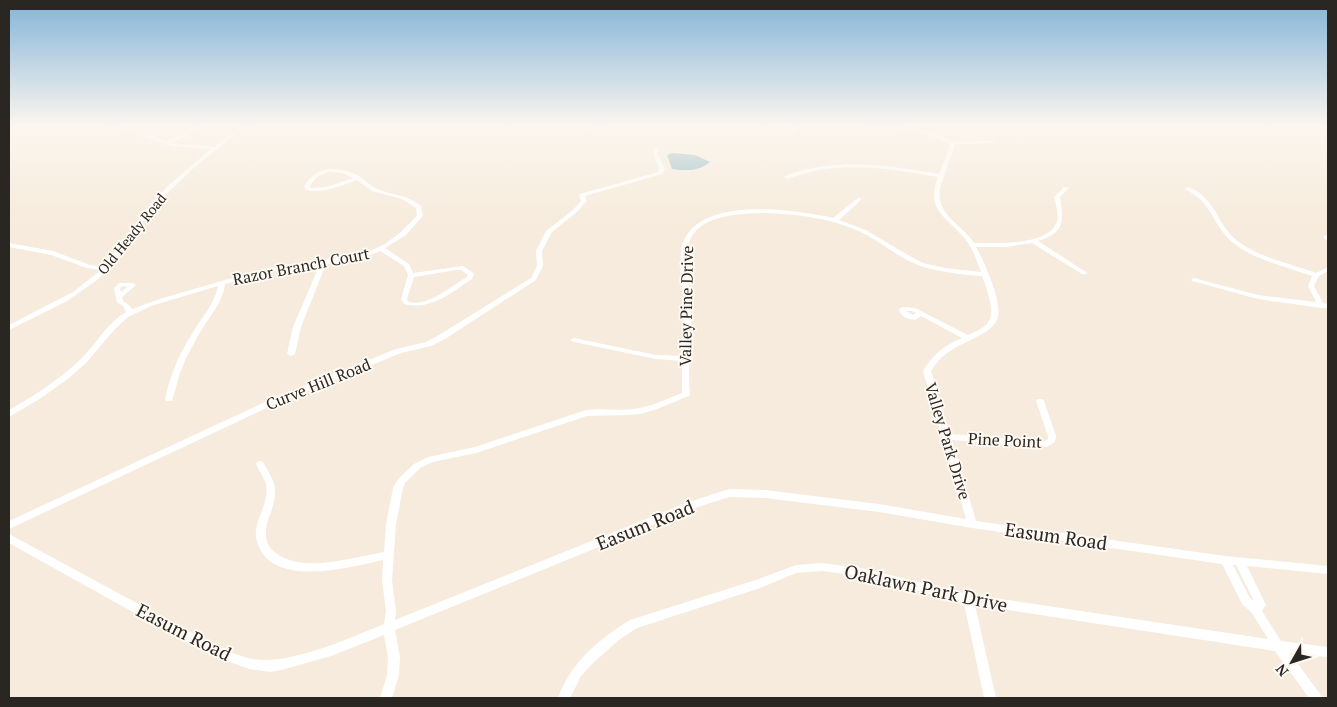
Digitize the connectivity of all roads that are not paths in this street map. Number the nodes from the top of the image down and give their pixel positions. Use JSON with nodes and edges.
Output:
{"nodes":[{"id":1,"x":203,"y":158,"type":"edge"},
{"id":2,"x":657,"y":158,"type":"edge"},
{"id":3,"x":949,"y":158,"type":"edge"},
{"id":4,"x":942,"y":176,"type":"junction"},
{"id":5,"x":786,"y":177,"type":"dead end"},
{"id":6,"x":358,"y":178,"type":"junction"},
{"id":7,"x":1066,"y":188,"type":"dead end"},
{"id":8,"x":1188,"y":189,"type":"dead end"},
{"id":9,"x":859,"y":199,"type":"dead end"},
{"id":10,"x":835,"y":220,"type":"junction"},
{"id":11,"x":1033,"y":241,"type":"junction"},
{"id":12,"x":9,"y":245,"type":"edge"},
{"id":13,"x":972,"y":245,"type":"junction"},
{"id":14,"x":382,"y":250,"type":"junction"},
{"id":15,"x":323,"y":264,"type":"junction"},
{"id":16,"x":106,"y":269,"type":"junction"},
{"id":17,"x":1328,"y":270,"type":"edge"},
{"id":18,"x":1084,"y":273,"type":"dead end"},
{"id":19,"x":985,"y":274,"type":"junction"},
{"id":20,"x":412,"y":275,"type":"junction"},
{"id":21,"x":1316,"y":275,"type":"junction"},
{"id":22,"x":1194,"y":280,"type":"dead end"},
{"id":23,"x":222,"y":283,"type":"junction"},
{"id":24,"x":120,"y":296,"type":"dead end"},
{"id":25,"x":1324,"y":306,"type":"edge"},
{"id":26,"x":130,"y":312,"type":"junction"},
{"id":27,"x":921,"y":313,"type":"dead end"},
{"id":28,"x":9,"y":328,"type":"edge"},
{"id":29,"x":966,"y":337,"type":"junction"},
{"id":30,"x":574,"y":340,"type":"dead end"},
{"id":31,"x":290,"y":354,"type":"dead end"},
{"id":32,"x":684,"y":359,"type":"junction"},
{"id":33,"x":169,"y":399,"type":"dead end"},
{"id":34,"x":1040,"y":401,"type":"dead end"},
{"id":35,"x":9,"y":414,"type":"edge"},
{"id":36,"x":946,"y":437,"type":"junction"},
{"id":37,"x":260,"y":464,"type":"dead end"},
{"id":38,"x":972,"y":524,"type":"junction"},
{"id":39,"x":9,"y":525,"type":"edge"},
{"id":40,"x":9,"y":538,"type":"edge"},
{"id":41,"x":389,"y":555,"type":"junction"},
{"id":42,"x":1225,"y":560,"type":"junction"},
{"id":43,"x":1239,"y":561,"type":"junction"},
{"id":44,"x":1328,"y":570,"type":"edge"},
{"id":45,"x":968,"y":599,"type":"junction"},
{"id":46,"x":1256,"y":610,"type":"junction"},
{"id":47,"x":389,"y":629,"type":"junction"},
{"id":48,"x":1278,"y":646,"type":"junction"},
{"id":49,"x":1328,"y":652,"type":"edge"},
{"id":50,"x":386,"y":698,"type":"edge"},
{"id":51,"x":564,"y":698,"type":"edge"},
{"id":52,"x":990,"y":698,"type":"edge"},
{"id":53,"x":1316,"y":698,"type":"edge"}],
"edges":[{"from":1,"to":16,"type":"street","name":"Old Heady Road"},
{"from":2,"to":39,"type":"street","name":"Curve Hill Road"},
{"from":3,"to":4,"type":"street","name":"Valley Park Drive"},
{"from":4,"to":5,"type":"street"},
{"from":4,"to":13,"type":"street","name":"Valley Park Drive"},
{"from":6,"to":6,"type":"street","name":"Razor Branch Court"},
{"from":6,"to":14,"type":"street","name":"Razor Branch Court"},
{"from":7,"to":11,"type":"street"},
{"from":8,"to":21,"type":"street"},
{"from":9,"to":10,"type":"street"},
{"from":10,"to":19,"type":"street","name":"Valley Pine Drive"},
{"from":10,"to":32,"type":"street","name":"Valley Pine Drive"},
{"from":11,"to":13,"type":"street"},
{"from":11,"to":18,"type":"street"},
{"from":12,"to":16,"type":"street"},
{"from":13,"to":19,"type":"street","name":"Valley Park Drive"},
{"from":14,"to":15,"type":"street","name":"Razor Branch Court"},
{"from":14,"to":20,"type":"street"},
{"from":15,"to":23,"type":"street","name":"Razor Branch Court"},
{"from":15,"to":31,"type":"street"},
{"from":16,"to":28,"type":"street","name":"Old Heady Road"},
{"from":17,"to":21,"type":"street"},
{"from":19,"to":29,"type":"street","name":"Valley Park Drive"},
{"from":20,"to":20,"type":"street"},
{"from":21,"to":25,"type":"street"},
{"from":22,"to":25,"type":"street"},
{"from":23,"to":26,"type":"street"},
{"from":23,"to":33,"type":"street","name":"Razor Branch Court"},
{"from":24,"to":26,"type":"street"},
{"from":26,"to":35,"type":"street"},
{"from":27,"to":29,"type":"street"},
{"from":29,"to":36,"type":"street","name":"Valley Park Drive"},
{"from":30,"to":32,"type":"street"},
{"from":32,"to":41,"type":"street","name":"Valley Pine Drive"},
{"from":34,"to":36,"type":"street","name":"Pine Point"},
{"from":36,"to":38,"type":"street","name":"Valley Park Drive"},
{"from":37,"to":41,"type":"street"},
{"from":38,"to":42,"type":"street","name":"Easum Road"},
{"from":38,"to":47,"type":"street","name":"Easum Road"},
{"from":40,"to":47,"type":"street","name":"Easum Road"},
{"from":41,"to":47,"type":"street"},
{"from":42,"to":43,"type":"street","name":"Easum Road"},
{"from":42,"to":46,"type":"street"},
{"from":43,"to":44,"type":"street","name":"Easum Road"},
{"from":43,"to":46,"type":"street"},
{"from":45,"to":48,"type":"street","name":"Oaklawn Park Drive"},
{"from":45,"to":51,"type":"street","name":"Oaklawn Park Drive"},
{"from":45,"to":52,"type":"street"},
{"from":46,"to":48,"type":"street"},
{"from":47,"to":50,"type":"street"},
{"from":48,"to":49,"type":"street","name":"Oaklawn Park Drive"},
{"from":48,"to":53,"type":"street"}]}
